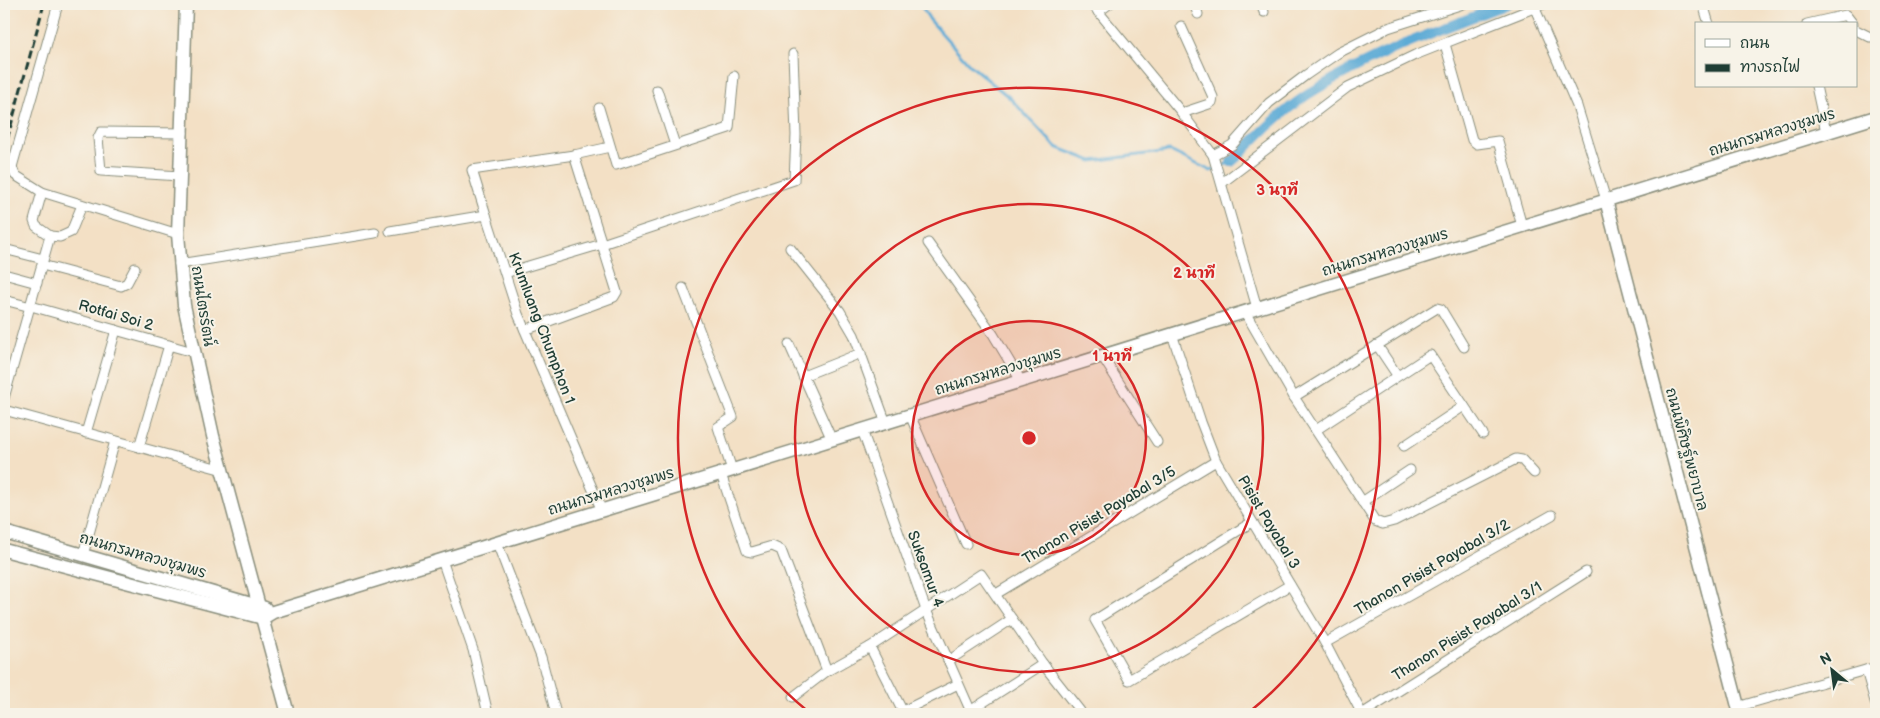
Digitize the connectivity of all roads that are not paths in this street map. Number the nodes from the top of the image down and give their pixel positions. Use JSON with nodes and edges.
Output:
{"nodes":[{"id":1,"x":58,"y":4,"type":"edge"},
{"id":2,"x":186,"y":4,"type":"edge"},
{"id":3,"x":1092,"y":4,"type":"edge"},
{"id":4,"x":1109,"y":4,"type":"edge"},
{"id":5,"x":1194,"y":4,"type":"edge"},
{"id":6,"x":1463,"y":4,"type":"edge"},
{"id":7,"x":1703,"y":4,"type":"edge"},
{"id":8,"x":1536,"y":5,"type":"edge"},
{"id":9,"x":1098,"y":12,"type":"junction"},
{"id":10,"x":1198,"y":14,"type":"dead end"},
{"id":11,"x":1708,"y":22,"type":"edge"},
{"id":12,"x":1815,"y":22,"type":"edge"},
{"id":13,"x":1851,"y":22,"type":"edge"},
{"id":14,"x":1181,"y":26,"type":"dead end"},
{"id":15,"x":1858,"y":31,"type":"edge"},
{"id":16,"x":1870,"y":37,"type":"dead end"},
{"id":17,"x":1445,"y":44,"type":"junction"},
{"id":18,"x":793,"y":54,"type":"dead end"},
{"id":19,"x":734,"y":76,"type":"dead end"},
{"id":20,"x":1816,"y":88,"type":"edge"},
{"id":21,"x":657,"y":90,"type":"dead end"},
{"id":22,"x":599,"y":108,"type":"dead end"},
{"id":23,"x":1182,"y":113,"type":"junction"},
{"id":24,"x":1876,"y":117,"type":"edge"},
{"id":25,"x":1826,"y":132,"type":"junction"},
{"id":26,"x":183,"y":133,"type":"junction"},
{"id":27,"x":675,"y":145,"type":"junction"},
{"id":28,"x":610,"y":147,"type":"junction"},
{"id":29,"x":574,"y":155,"type":"junction"},
{"id":30,"x":1214,"y":157,"type":"junction"},
{"id":31,"x":180,"y":176,"type":"junction"},
{"id":32,"x":1221,"y":181,"type":"junction"},
{"id":33,"x":42,"y":192,"type":"junction"},
{"id":34,"x":1606,"y":200,"type":"junction"},
{"id":35,"x":82,"y":205,"type":"junction"},
{"id":36,"x":486,"y":215,"type":"junction"},
{"id":37,"x":1522,"y":226,"type":"junction"},
{"id":38,"x":390,"y":231,"type":"dead end"},
{"id":39,"x":374,"y":233,"type":"dead end"},
{"id":40,"x":178,"y":234,"type":"junction"},
{"id":41,"x":50,"y":236,"type":"junction"},
{"id":42,"x":928,"y":243,"type":"dead end"},
{"id":43,"x":602,"y":244,"type":"junction"},
{"id":44,"x":4,"y":248,"type":"edge"},
{"id":45,"x":790,"y":248,"type":"dead end"},
{"id":46,"x":43,"y":262,"type":"junction"},
{"id":47,"x":179,"y":264,"type":"junction"},
{"id":48,"x":134,"y":268,"type":"dead end"},
{"id":49,"x":505,"y":273,"type":"junction"},
{"id":50,"x":4,"y":274,"type":"edge"},
{"id":51,"x":37,"y":283,"type":"junction"},
{"id":52,"x":683,"y":288,"type":"dead end"},
{"id":53,"x":4,"y":300,"type":"edge"},
{"id":54,"x":31,"y":306,"type":"junction"},
{"id":55,"x":1251,"y":310,"type":"junction"},
{"id":56,"x":116,"y":330,"type":"junction"},
{"id":57,"x":525,"y":330,"type":"junction"},
{"id":58,"x":1172,"y":334,"type":"junction"},
{"id":59,"x":788,"y":344,"type":"dead end"},
{"id":60,"x":1377,"y":344,"type":"junction"},
{"id":61,"x":169,"y":345,"type":"junction"},
{"id":62,"x":1464,"y":347,"type":"dead end"},
{"id":63,"x":193,"y":352,"type":"junction"},
{"id":64,"x":861,"y":353,"type":"junction"},
{"id":65,"x":1102,"y":356,"type":"junction"},
{"id":66,"x":1397,"y":375,"type":"junction"},
{"id":67,"x":803,"y":376,"type":"junction"},
{"id":68,"x":1021,"y":381,"type":"junction"},
{"id":69,"x":1294,"y":397,"type":"junction"},
{"id":70,"x":4,"y":398,"type":"edge"},
{"id":71,"x":1464,"y":406,"type":"junction"},
{"id":72,"x":4,"y":410,"type":"edge"},
{"id":73,"x":910,"y":415,"type":"junction"},
{"id":74,"x":886,"y":423,"type":"junction"},
{"id":75,"x":862,"y":430,"type":"junction"},
{"id":76,"x":1316,"y":430,"type":"junction"},
{"id":77,"x":86,"y":432,"type":"junction"},
{"id":78,"x":1482,"y":434,"type":"dead end"},
{"id":79,"x":832,"y":440,"type":"junction"},
{"id":80,"x":115,"y":441,"type":"junction"},
{"id":81,"x":1157,"y":442,"type":"dead end"},
{"id":82,"x":1404,"y":446,"type":"dead end"},
{"id":83,"x":139,"y":448,"type":"junction"},
{"id":84,"x":1216,"y":460,"type":"junction"},
{"id":85,"x":222,"y":470,"type":"junction"},
{"id":86,"x":1410,"y":470,"type":"dead end"},
{"id":87,"x":726,"y":472,"type":"junction"},
{"id":88,"x":1534,"y":473,"type":"dead end"},
{"id":89,"x":1362,"y":502,"type":"junction"},
{"id":90,"x":602,"y":511,"type":"junction"},
{"id":91,"x":1552,"y":515,"type":"dead end"},
{"id":92,"x":1252,"y":522,"type":"junction"},
{"id":93,"x":4,"y":532,"type":"edge"},
{"id":94,"x":497,"y":543,"type":"junction"},
{"id":95,"x":966,"y":544,"type":"dead end"},
{"id":96,"x":4,"y":550,"type":"edge"},
{"id":97,"x":83,"y":555,"type":"junction"},
{"id":98,"x":442,"y":560,"type":"junction"},
{"id":99,"x":79,"y":570,"type":"junction"},
{"id":100,"x":1586,"y":572,"type":"dead end"},
{"id":101,"x":159,"y":577,"type":"junction"},
{"id":102,"x":1290,"y":584,"type":"junction"},
{"id":103,"x":154,"y":591,"type":"junction"},
{"id":104,"x":996,"y":594,"type":"junction"},
{"id":105,"x":259,"y":605,"type":"junction"},
{"id":106,"x":926,"y":610,"type":"junction"},
{"id":107,"x":268,"y":615,"type":"junction"},
{"id":108,"x":1012,"y":619,"type":"junction"},
{"id":109,"x":1325,"y":643,"type":"junction"},
{"id":110,"x":870,"y":647,"type":"junction"},
{"id":111,"x":948,"y":661,"type":"junction"},
{"id":112,"x":1043,"y":664,"type":"junction"},
{"id":113,"x":1876,"y":667,"type":"edge"},
{"id":114,"x":1866,"y":670,"type":"junction"},
{"id":115,"x":826,"y":671,"type":"junction"},
{"id":116,"x":958,"y":684,"type":"junction"},
{"id":117,"x":793,"y":697,"type":"dead end"},
{"id":118,"x":1876,"y":705,"type":"edge"},
{"id":119,"x":1736,"y":712,"type":"edge"},
{"id":120,"x":903,"y":713,"type":"edge"},
{"id":121,"x":971,"y":713,"type":"edge"},
{"id":122,"x":1078,"y":713,"type":"edge"},
{"id":123,"x":288,"y":714,"type":"edge"},
{"id":124,"x":488,"y":714,"type":"edge"},
{"id":125,"x":556,"y":714,"type":"edge"},
{"id":126,"x":1362,"y":714,"type":"edge"}],
"edges":[{"from":1,"to":33,"type":"street"},
{"from":2,"to":26,"type":"street","name":"ถนนไตรรัตน์"},
{"from":3,"to":9,"type":"street"},
{"from":4,"to":9,"type":"street"},
{"from":5,"to":10,"type":"street"},
{"from":6,"to":30,"type":"street"},
{"from":7,"to":11,"type":"street"},
{"from":8,"to":17,"type":"street"},
{"from":8,"to":34,"type":"street"},
{"from":9,"to":23,"type":"street"},
{"from":12,"to":13,"type":"street"},
{"from":14,"to":23,"type":"street"},
{"from":15,"to":16,"type":"street"},
{"from":17,"to":32,"type":"street"},
{"from":17,"to":37,"type":"street"},
{"from":18,"to":43,"type":"street"},
{"from":19,"to":27,"type":"street"},
{"from":20,"to":25,"type":"street"},
{"from":21,"to":27,"type":"street"},
{"from":22,"to":28,"type":"street"},
{"from":23,"to":30,"type":"street"},
{"from":24,"to":25,"type":"street","name":"ถนนกรมหลวงชุมพร"},
{"from":25,"to":34,"type":"street","name":"ถนนกรมหลวงชุมพร"},
{"from":26,"to":31,"type":"street","name":"ถนนไตรรัตน์"},
{"from":26,"to":31,"type":"street"},
{"from":27,"to":28,"type":"street"},
{"from":28,"to":29,"type":"street"},
{"from":29,"to":36,"type":"street","name":"Krumluang Chumphon 1"},
{"from":29,"to":43,"type":"street"},
{"from":30,"to":32,"type":"street"},
{"from":31,"to":40,"type":"street","name":"ถนนไตรรัตน์"},
{"from":32,"to":55,"type":"street"},
{"from":33,"to":35,"type":"street"},
{"from":33,"to":41,"type":"street"},
{"from":34,"to":37,"type":"street","name":"ถนนกรมหลวงชุมพร"},
{"from":34,"to":119,"type":"street","name":"ถนนพิศิษฐ์พยาบาล"},
{"from":35,"to":40,"type":"street"},
{"from":35,"to":41,"type":"street"},
{"from":36,"to":38,"type":"street"},
{"from":36,"to":49,"type":"street","name":"Krumluang Chumphon 1"},
{"from":37,"to":55,"type":"street","name":"ถนนกรมหลวงชุมพร"},
{"from":39,"to":47,"type":"street"},
{"from":40,"to":47,"type":"street","name":"ถนนไตรรัตน์"},
{"from":41,"to":46,"type":"street"},
{"from":42,"to":68,"type":"street"},
{"from":43,"to":49,"type":"street"},
{"from":43,"to":57,"type":"street"},
{"from":44,"to":46,"type":"street"},
{"from":45,"to":64,"type":"street"},
{"from":46,"to":48,"type":"street"},
{"from":46,"to":51,"type":"street"},
{"from":47,"to":63,"type":"street","name":"ถนนไตรรัตน์"},
{"from":49,"to":57,"type":"street","name":"Krumluang Chumphon 1"},
{"from":50,"to":51,"type":"street"},
{"from":51,"to":54,"type":"street"},
{"from":52,"to":87,"type":"street"},
{"from":53,"to":54,"type":"street","name":"Rotfai Soi 2"},
{"from":54,"to":56,"type":"street","name":"Rotfai Soi 2"},
{"from":54,"to":70,"type":"street"},
{"from":55,"to":58,"type":"street","name":"ถนนกรมหลวงชุมพร"},
{"from":55,"to":69,"type":"street"},
{"from":56,"to":61,"type":"street","name":"Rotfai Soi 2"},
{"from":56,"to":77,"type":"street"},
{"from":57,"to":90,"type":"street","name":"Krumluang Chumphon 1"},
{"from":58,"to":65,"type":"street","name":"ถนนกรมหลวงชุมพร"},
{"from":58,"to":84,"type":"street","name":"Pisist Payabal 3"},
{"from":59,"to":67,"type":"street"},
{"from":60,"to":62,"type":"street"},
{"from":60,"to":66,"type":"street"},
{"from":60,"to":69,"type":"street"},
{"from":61,"to":63,"type":"street","name":"Rotfai Soi 2"},
{"from":61,"to":83,"type":"street"},
{"from":63,"to":85,"type":"street","name":"ถนนไตรรัตน์"},
{"from":64,"to":67,"type":"street"},
{"from":64,"to":74,"type":"street"},
{"from":65,"to":68,"type":"street","name":"ถนนกรมหลวงชุมพร"},
{"from":65,"to":81,"type":"street"},
{"from":66,"to":71,"type":"street"},
{"from":66,"to":76,"type":"street"},
{"from":67,"to":79,"type":"street"},
{"from":68,"to":73,"type":"street","name":"ถนนกรมหลวงชุมพร"},
{"from":69,"to":76,"type":"street"},
{"from":71,"to":78,"type":"street"},
{"from":71,"to":82,"type":"street"},
{"from":72,"to":77,"type":"street"},
{"from":73,"to":74,"type":"street","name":"ถนนกรมหลวงชุมพร"},
{"from":73,"to":95,"type":"street"},
{"from":74,"to":75,"type":"street","name":"ถนนกรมหลวงชุมพร"},
{"from":75,"to":79,"type":"street","name":"ถนนกรมหลวงชุมพร"},
{"from":75,"to":106,"type":"street","name":"Suksamur 4"},
{"from":76,"to":89,"type":"street"},
{"from":77,"to":80,"type":"street"},
{"from":79,"to":87,"type":"street","name":"ถนนกรมหลวงชุมพร"},
{"from":80,"to":83,"type":"street"},
{"from":80,"to":97,"type":"street"},
{"from":83,"to":85,"type":"street"},
{"from":84,"to":92,"type":"street","name":"Pisist Payabal 3"},
{"from":84,"to":104,"type":"street","name":"Thanon Pisist Payabal 3/5"},
{"from":85,"to":105,"type":"street","name":"ถนนไตรรัตน์"},
{"from":86,"to":89,"type":"street"},
{"from":87,"to":90,"type":"street","name":"ถนนกรมหลวงชุมพร"},
{"from":87,"to":115,"type":"street"},
{"from":88,"to":89,"type":"street"},
{"from":90,"to":94,"type":"street","name":"ถนนกรมหลวงชุมพร"},
{"from":91,"to":109,"type":"street","name":"Thanon Pisist Payabal 3/2"},
{"from":92,"to":102,"type":"street","name":"Pisist Payabal 3"},
{"from":92,"to":102,"type":"street"},
{"from":93,"to":97,"type":"street","name":"ถนนกรมหลวงชุมพร"},
{"from":94,"to":98,"type":"street","name":"ถนนกรมหลวงชุมพร"},
{"from":94,"to":125,"type":"street"},
{"from":96,"to":99,"type":"street","name":"ถนนกรมหลวงชุมพร"},
{"from":97,"to":99,"type":"street"},
{"from":97,"to":101,"type":"street","name":"ถนนกรมหลวงชุมพร"},
{"from":98,"to":107,"type":"street","name":"ถนนกรมหลวงชุมพร"},
{"from":98,"to":124,"type":"street"},
{"from":99,"to":103,"type":"street","name":"ถนนกรมหลวงชุมพร"},
{"from":100,"to":126,"type":"street","name":"Thanon Pisist Payabal 3/1"},
{"from":101,"to":103,"type":"street"},
{"from":101,"to":105,"type":"street","name":"ถนนกรมหลวงชุมพร"},
{"from":102,"to":109,"type":"street","name":"Pisist Payabal 3"},
{"from":103,"to":107,"type":"street","name":"ถนนกรมหลวงชุมพร"},
{"from":104,"to":106,"type":"street"},
{"from":104,"to":108,"type":"street"},
{"from":105,"to":107,"type":"street","name":"ถนนไตรรัตน์"},
{"from":106,"to":110,"type":"street"},
{"from":106,"to":111,"type":"street","name":"Suksamur 4"},
{"from":107,"to":123,"type":"street","name":"ถนนไตรรัตน์"},
{"from":108,"to":111,"type":"street"},
{"from":108,"to":112,"type":"street"},
{"from":109,"to":126,"type":"street","name":"Pisist Payabal 3"},
{"from":110,"to":115,"type":"street"},
{"from":110,"to":120,"type":"street"},
{"from":111,"to":116,"type":"street","name":"Suksamur 4"},
{"from":112,"to":121,"type":"street"},
{"from":112,"to":122,"type":"street"},
{"from":113,"to":114,"type":"street"},
{"from":114,"to":118,"type":"street"},
{"from":114,"to":119,"type":"street"},
{"from":115,"to":117,"type":"street"},
{"from":116,"to":120,"type":"street"},
{"from":116,"to":121,"type":"street","name":"Suksamur 4"}]}
